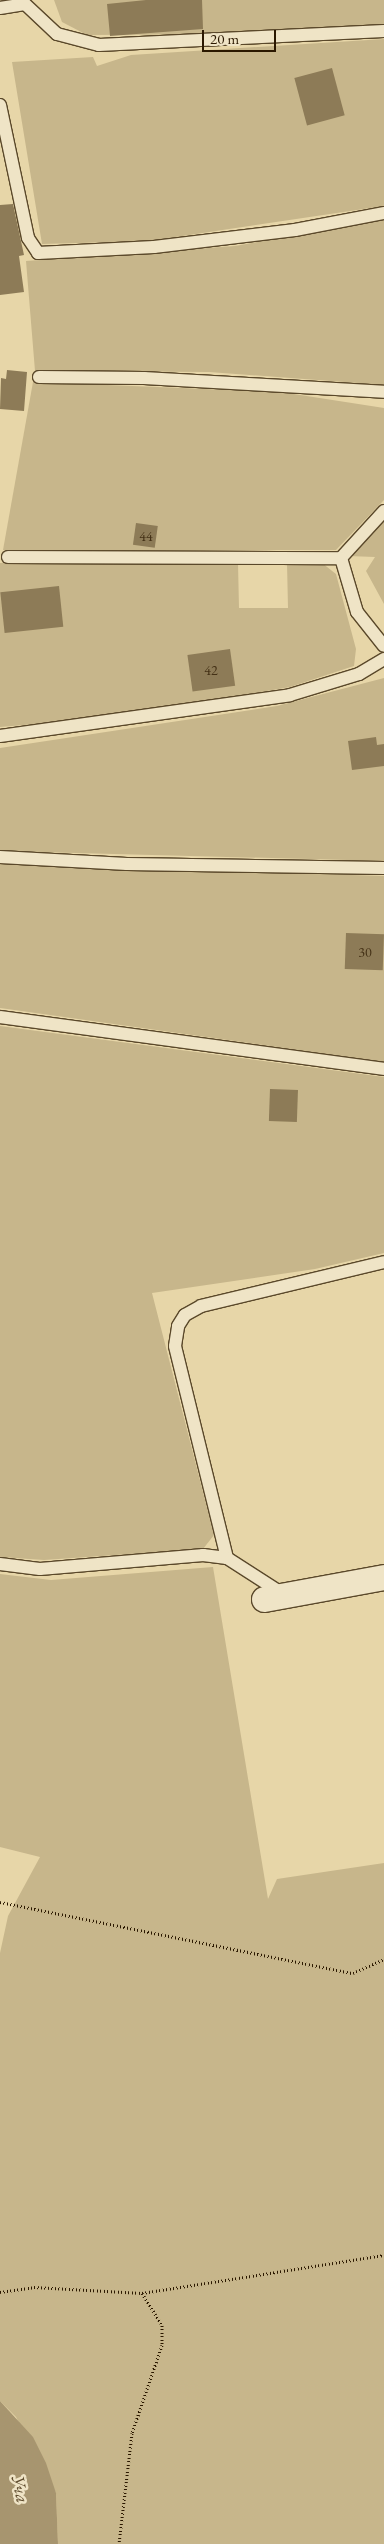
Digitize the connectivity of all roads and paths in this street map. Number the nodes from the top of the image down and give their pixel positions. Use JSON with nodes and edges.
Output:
{"nodes":[{"id":1,"x":0,"y":8,"type":"edge"},
{"id":2,"x":384,"y":31,"type":"edge"},
{"id":3,"x":0,"y":105,"type":"edge"},
{"id":4,"x":384,"y":213,"type":"edge"},
{"id":5,"x":39,"y":377,"type":"dead end"},
{"id":6,"x":384,"y":392,"type":"edge"},
{"id":7,"x":384,"y":511,"type":"edge"},
{"id":8,"x":8,"y":557,"type":"dead end"},
{"id":9,"x":341,"y":558,"type":"junction"},
{"id":10,"x":384,"y":646,"type":"edge"},
{"id":11,"x":384,"y":659,"type":"edge"},
{"id":12,"x":0,"y":736,"type":"edge"},
{"id":13,"x":0,"y":857,"type":"edge"},
{"id":14,"x":384,"y":868,"type":"edge"},
{"id":15,"x":0,"y":1017,"type":"edge"},
{"id":16,"x":384,"y":1069,"type":"edge"},
{"id":17,"x":384,"y":1262,"type":"edge"},
{"id":18,"x":227,"y":1558,"type":"junction"},
{"id":19,"x":0,"y":1564,"type":"edge"},
{"id":20,"x":384,"y":1577,"type":"edge"},
{"id":21,"x":275,"y":1597,"type":"joint"},
{"id":22,"x":0,"y":1902,"type":"edge"},
{"id":23,"x":384,"y":1959,"type":"edge"},
{"id":24,"x":384,"y":2255,"type":"edge"},
{"id":25,"x":0,"y":2292,"type":"edge"},
{"id":26,"x":142,"y":2293,"type":"junction"},
{"id":27,"x":120,"y":2544,"type":"edge"}],
"edges":[{"from":1,"to":2,"type":"lane"},
{"from":3,"to":4,"type":"lane"},
{"from":5,"to":6,"type":"lane"},
{"from":7,"to":9,"type":"lane"},
{"from":8,"to":9,"type":"lane"},
{"from":9,"to":10,"type":"lane"},
{"from":11,"to":12,"type":"lane"},
{"from":13,"to":14,"type":"lane"},
{"from":15,"to":16,"type":"lane"},
{"from":17,"to":18,"type":"lane"},
{"from":18,"to":19,"type":"lane"},
{"from":18,"to":21,"type":"lane"},
{"from":20,"to":21,"type":"street"},
{"from":22,"to":23,"type":"path"},
{"from":24,"to":26,"type":"path"},
{"from":25,"to":26,"type":"path"},
{"from":26,"to":27,"type":"path"}]}
